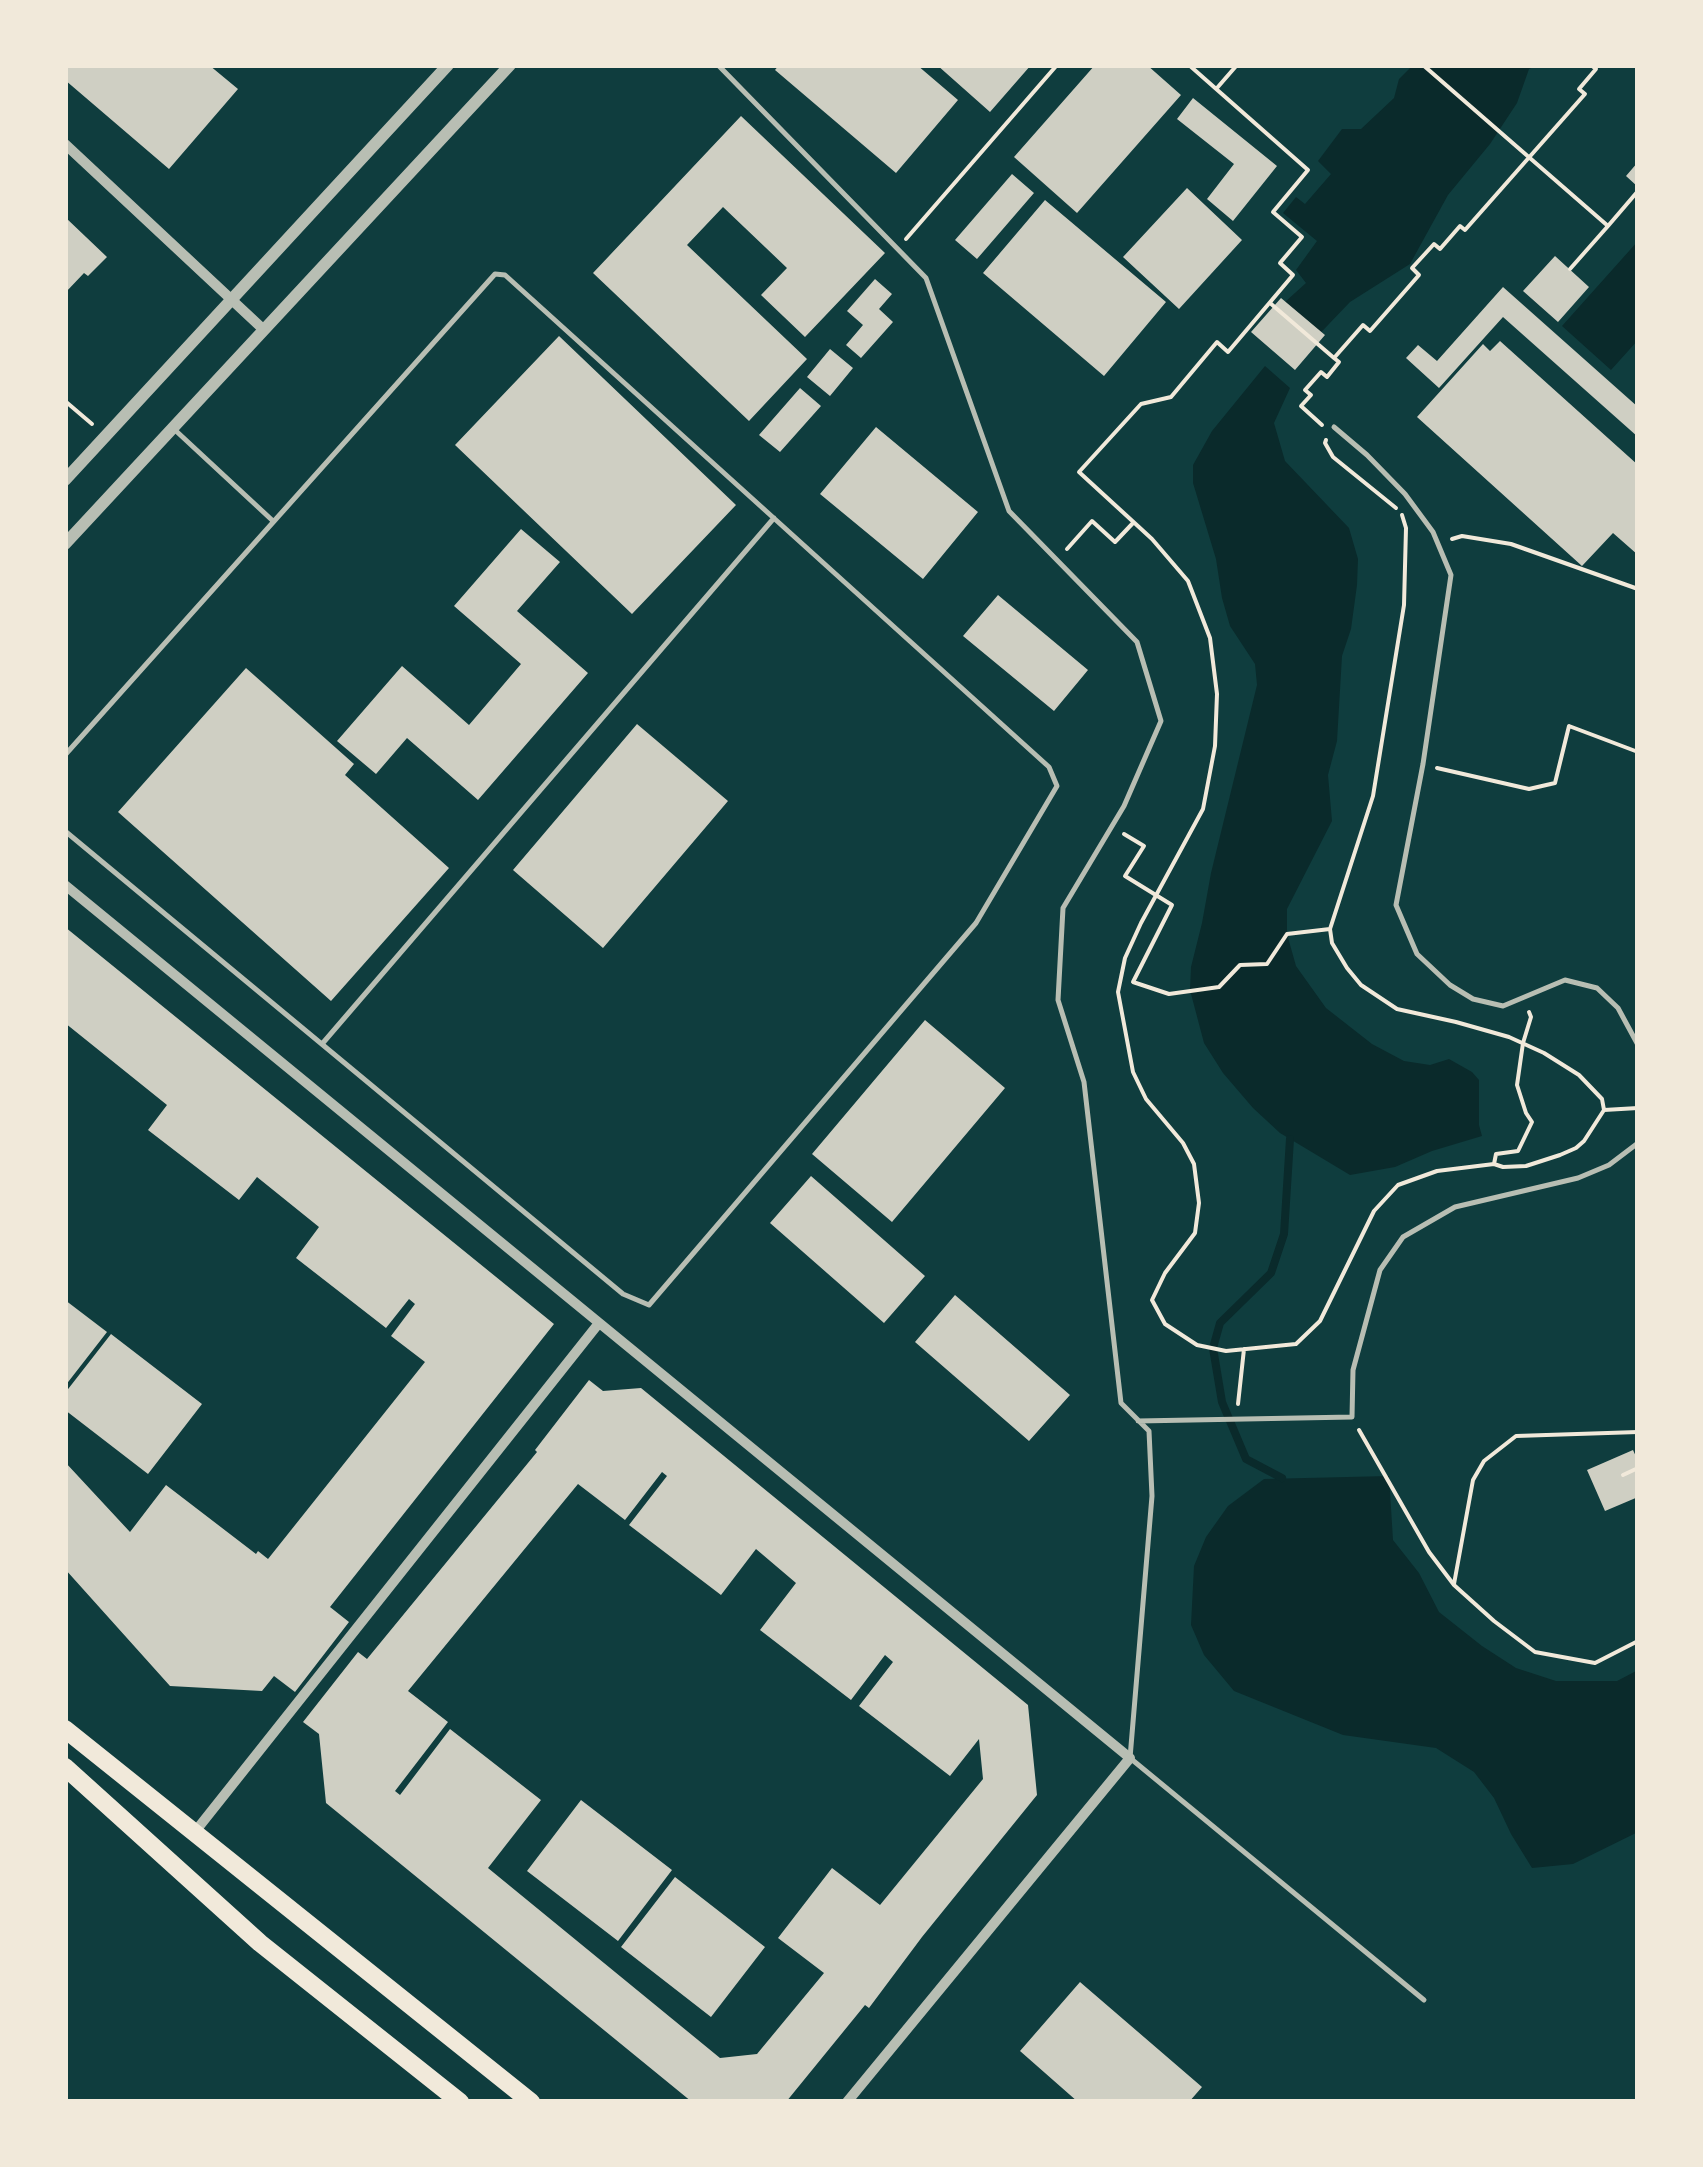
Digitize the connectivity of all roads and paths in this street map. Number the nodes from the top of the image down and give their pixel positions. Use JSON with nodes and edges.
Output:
{"nodes":[{"id":1,"x":448,"y":65,"type":"edge"},
{"id":2,"x":510,"y":65,"type":"edge"},
{"id":3,"x":718,"y":65,"type":"edge"},
{"id":4,"x":1058,"y":65,"type":"edge"},
{"id":5,"x":1189,"y":65,"type":"edge"},
{"id":6,"x":1236,"y":65,"type":"edge"},
{"id":7,"x":1423,"y":65,"type":"edge"},
{"id":8,"x":1591,"y":65,"type":"edge"},
{"id":9,"x":1216,"y":89,"type":"junction"},
{"id":10,"x":65,"y":144,"type":"edge"},
{"id":11,"x":1528,"y":158,"type":"junction"},
{"id":12,"x":1638,"y":191,"type":"edge"},
{"id":13,"x":1608,"y":226,"type":"junction"},
{"id":14,"x":898,"y":249,"type":"junction"},
{"id":15,"x":1570,"y":270,"type":"dead end"},
{"id":16,"x":231,"y":300,"type":"junction"},
{"id":17,"x":1270,"y":303,"type":"junction"},
{"id":18,"x":264,"y":330,"type":"junction"},
{"id":19,"x":1334,"y":358,"type":"junction"},
{"id":20,"x":65,"y":401,"type":"edge"},
{"id":21,"x":173,"y":428,"type":"junction"},
{"id":22,"x":1334,"y":428,"type":"dead end"},
{"id":23,"x":106,"y":436,"type":"junction"},
{"id":24,"x":65,"y":480,"type":"edge"},
{"id":25,"x":774,"y":518,"type":"junction"},
{"id":26,"x":274,"y":521,"type":"junction"},
{"id":27,"x":1133,"y":523,"type":"junction"},
{"id":28,"x":65,"y":544,"type":"edge"},
{"id":29,"x":1438,"y":544,"type":"junction"},
{"id":30,"x":1057,"y":560,"type":"junction"},
{"id":31,"x":1638,"y":589,"type":"edge"},
{"id":32,"x":1638,"y":752,"type":"edge"},
{"id":33,"x":65,"y":755,"type":"edge"},
{"id":34,"x":1423,"y":764,"type":"junction"},
{"id":35,"x":1112,"y":826,"type":"junction"},
{"id":36,"x":65,"y":831,"type":"edge"},
{"id":37,"x":65,"y":885,"type":"edge"},
{"id":38,"x":1156,"y":896,"type":"junction"},
{"id":39,"x":1330,"y":930,"type":"junction"},
{"id":40,"x":1524,"y":997,"type":"junction"},
{"id":41,"x":1523,"y":1043,"type":"junction"},
{"id":42,"x":322,"y":1044,"type":"junction"},
{"id":43,"x":1638,"y":1045,"type":"edge"},
{"id":44,"x":1638,"y":1108,"type":"edge"},
{"id":45,"x":1604,"y":1110,"type":"junction"},
{"id":46,"x":1638,"y":1143,"type":"edge"},
{"id":47,"x":1494,"y":1164,"type":"junction"},
{"id":48,"x":599,"y":1322,"type":"junction"},
{"id":49,"x":1244,"y":1349,"type":"junction"},
{"id":50,"x":1352,"y":1417,"type":"junction"},
{"id":51,"x":1138,"y":1420,"type":"junction"},
{"id":52,"x":1237,"y":1420,"type":"junction"},
{"id":53,"x":1638,"y":1432,"type":"edge"},
{"id":54,"x":1638,"y":1468,"type":"edge"},
{"id":55,"x":1623,"y":1475,"type":"dead end"},
{"id":56,"x":1454,"y":1585,"type":"junction"},
{"id":57,"x":1638,"y":1641,"type":"edge"},
{"id":58,"x":65,"y":1729,"type":"edge"},
{"id":59,"x":1130,"y":1758,"type":"junction"},
{"id":60,"x":65,"y":1768,"type":"edge"},
{"id":61,"x":194,"y":1833,"type":"junction"},
{"id":62,"x":1424,"y":2000,"type":"dead end"},
{"id":63,"x":460,"y":2102,"type":"edge"},
{"id":64,"x":530,"y":2102,"type":"edge"},
{"id":65,"x":846,"y":2102,"type":"edge"}],
"edges":[{"from":1,"to":16,"type":"street"},
{"from":2,"to":18,"type":"street"},
{"from":3,"to":14,"type":"lane"},
{"from":4,"to":14,"type":"path"},
{"from":5,"to":9,"type":"path"},
{"from":6,"to":9,"type":"path"},
{"from":7,"to":11,"type":"path"},
{"from":8,"to":11,"type":"path"},
{"from":9,"to":17,"type":"path"},
{"from":10,"to":16,"type":"street"},
{"from":11,"to":13,"type":"path"},
{"from":11,"to":19,"type":"path"},
{"from":12,"to":13,"type":"path"},
{"from":13,"to":15,"type":"path"},
{"from":14,"to":30,"type":"lane"},
{"from":16,"to":18,"type":"street"},
{"from":16,"to":23,"type":"street"},
{"from":17,"to":19,"type":"path"},
{"from":17,"to":27,"type":"path"},
{"from":18,"to":21,"type":"street"},
{"from":19,"to":39,"type":"path"},
{"from":20,"to":23,"type":"path"},
{"from":21,"to":26,"type":"lane"},
{"from":21,"to":28,"type":"street"},
{"from":22,"to":29,"type":"lane"},
{"from":23,"to":24,"type":"street"},
{"from":25,"to":26,"type":"lane"},
{"from":25,"to":42,"type":"lane"},
{"from":25,"to":42,"type":"lane"},
{"from":26,"to":33,"type":"lane"},
{"from":27,"to":30,"type":"path"},
{"from":27,"to":38,"type":"path"},
{"from":29,"to":31,"type":"path"},
{"from":29,"to":34,"type":"lane"},
{"from":30,"to":35,"type":"lane"},
{"from":32,"to":34,"type":"path"},
{"from":34,"to":40,"type":"lane"},
{"from":35,"to":38,"type":"path"},
{"from":35,"to":51,"type":"lane"},
{"from":36,"to":42,"type":"lane"},
{"from":37,"to":48,"type":"street"},
{"from":38,"to":39,"type":"path"},
{"from":38,"to":49,"type":"path"},
{"from":39,"to":41,"type":"path"},
{"from":40,"to":41,"type":"path"},
{"from":40,"to":43,"type":"lane"},
{"from":41,"to":45,"type":"path"},
{"from":41,"to":47,"type":"path"},
{"from":44,"to":45,"type":"path"},
{"from":45,"to":47,"type":"path"},
{"from":46,"to":50,"type":"lane"},
{"from":47,"to":49,"type":"path"},
{"from":48,"to":59,"type":"street"},
{"from":48,"to":61,"type":"street"},
{"from":49,"to":52,"type":"path"},
{"from":50,"to":52,"type":"lane"},
{"from":50,"to":56,"type":"path"},
{"from":51,"to":52,"type":"lane"},
{"from":51,"to":59,"type":"lane"},
{"from":53,"to":56,"type":"path"},
{"from":54,"to":55,"type":"path"},
{"from":56,"to":57,"type":"path"},
{"from":58,"to":61,"type":"highway"},
{"from":59,"to":62,"type":"lane"},
{"from":59,"to":65,"type":"street"},
{"from":60,"to":63,"type":"highway"},
{"from":61,"to":64,"type":"highway"}]}
